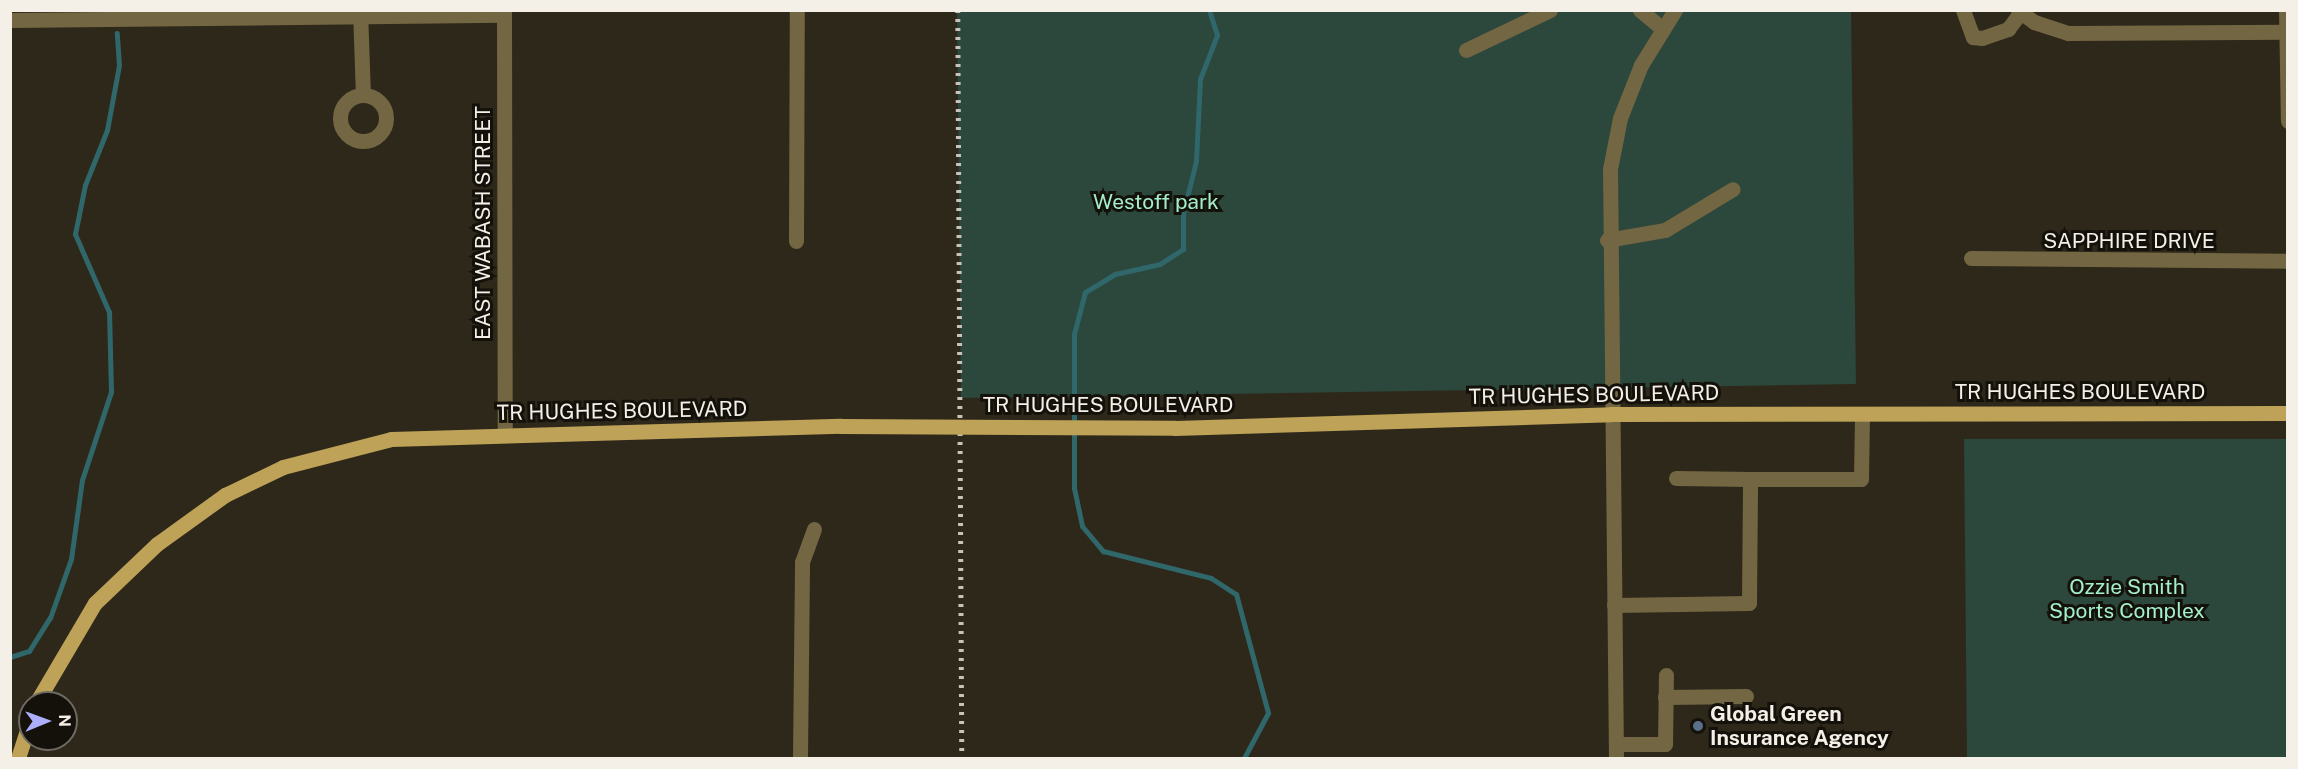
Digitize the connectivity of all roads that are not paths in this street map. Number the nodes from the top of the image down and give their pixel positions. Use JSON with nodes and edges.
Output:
{"nodes":[{"id":1,"x":797,"y":10,"type":"edge"},
{"id":2,"x":1550,"y":10,"type":"edge"},
{"id":3,"x":1640,"y":10,"type":"edge"},
{"id":4,"x":1675,"y":10,"type":"edge"},
{"id":5,"x":1963,"y":10,"type":"edge"},
{"id":6,"x":2286,"y":10,"type":"edge"},
{"id":7,"x":2019,"y":12,"type":"edge"},
{"id":8,"x":504,"y":13,"type":"edge"},
{"id":9,"x":360,"y":14,"type":"edge"},
{"id":10,"x":10,"y":20,"type":"edge"},
{"id":11,"x":1663,"y":28,"type":"junction"},
{"id":12,"x":2287,"y":32,"type":"edge"},
{"id":13,"x":1466,"y":50,"type":"dead end"},
{"id":14,"x":363,"y":94,"type":"dead end"},
{"id":15,"x":2288,"y":121,"type":"edge"},
{"id":16,"x":1733,"y":189,"type":"dead end"},
{"id":17,"x":1607,"y":240,"type":"junction"},
{"id":18,"x":796,"y":241,"type":"dead end"},
{"id":19,"x":1971,"y":258,"type":"dead end"},
{"id":20,"x":2288,"y":261,"type":"edge"},
{"id":21,"x":2288,"y":413,"type":"edge"},
{"id":22,"x":1611,"y":414,"type":"junction"},
{"id":23,"x":1862,"y":414,"type":"junction"},
{"id":24,"x":505,"y":435,"type":"junction"},
{"id":25,"x":1676,"y":478,"type":"dead end"},
{"id":26,"x":1750,"y":479,"type":"junction"},
{"id":27,"x":814,"y":529,"type":"dead end"},
{"id":28,"x":1614,"y":605,"type":"junction"},
{"id":29,"x":1666,"y":675,"type":"dead end"},
{"id":30,"x":43,"y":691,"type":"edge"},
{"id":31,"x":1746,"y":696,"type":"dead end"},
{"id":32,"x":1665,"y":697,"type":"junction"},
{"id":33,"x":1616,"y":751,"type":"edge"},
{"id":34,"x":800,"y":759,"type":"edge"}],
"edges":[{"from":1,"to":18,"type":"street"},
{"from":2,"to":13,"type":"street"},
{"from":3,"to":11,"type":"street"},
{"from":4,"to":11,"type":"street"},
{"from":5,"to":7,"type":"street"},
{"from":6,"to":12,"type":"street"},
{"from":7,"to":12,"type":"street"},
{"from":8,"to":9,"type":"street"},
{"from":8,"to":24,"type":"street","name":"EAST WABASH STREET"},
{"from":9,"to":10,"type":"street"},
{"from":9,"to":14,"type":"street"},
{"from":11,"to":17,"type":"street"},
{"from":12,"to":15,"type":"street"},
{"from":16,"to":17,"type":"street"},
{"from":17,"to":22,"type":"street"},
{"from":19,"to":20,"type":"street","name":"SAPPHIRE DRIVE"},
{"from":21,"to":23,"type":"main road","name":"TR HUGHES BOULEVARD"},
{"from":22,"to":23,"type":"main road","name":"TR HUGHES BOULEVARD"},
{"from":22,"to":24,"type":"main road","name":"TR HUGHES BOULEVARD","bridge":true},
{"from":22,"to":28,"type":"street"},
{"from":23,"to":26,"type":"street"},
{"from":24,"to":30,"type":"main road","name":"TR HUGHES BOULEVARD"},
{"from":25,"to":26,"type":"street"},
{"from":26,"to":28,"type":"street"},
{"from":27,"to":34,"type":"street"},
{"from":28,"to":33,"type":"street"},
{"from":29,"to":32,"type":"street"},
{"from":31,"to":32,"type":"street"},
{"from":32,"to":33,"type":"street"}]}
